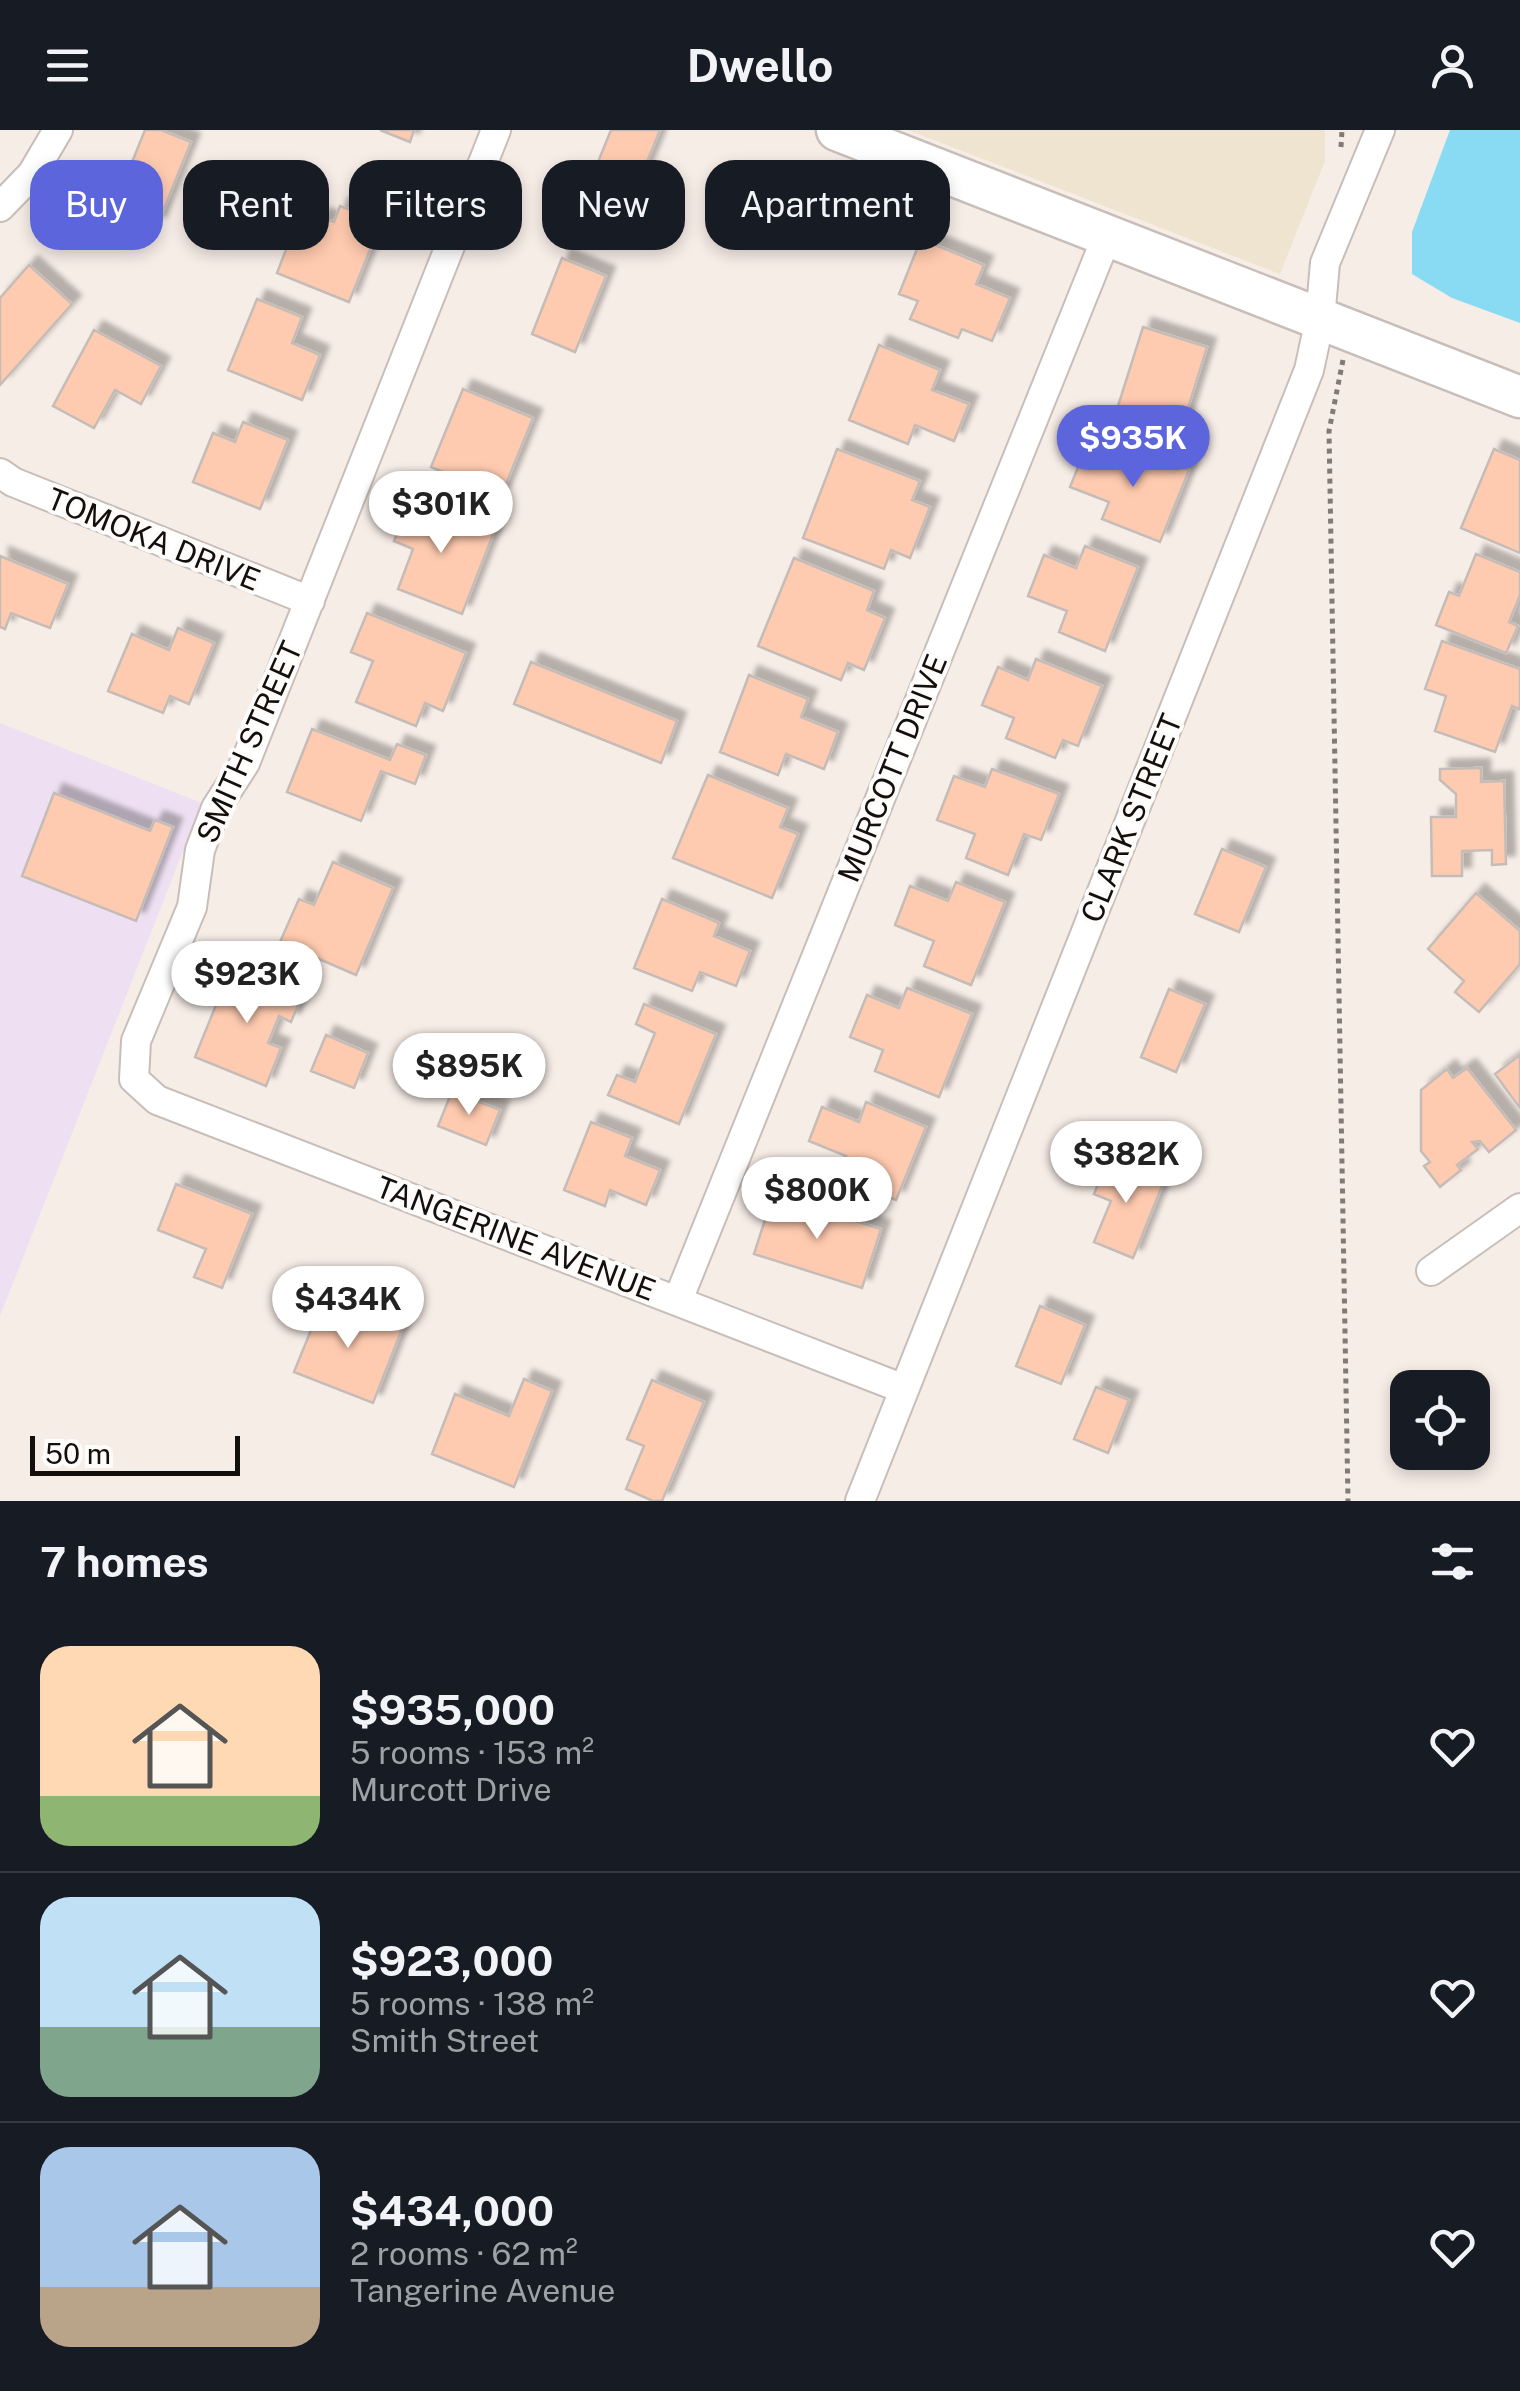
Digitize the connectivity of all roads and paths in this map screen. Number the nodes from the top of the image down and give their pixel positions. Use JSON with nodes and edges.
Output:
{"nodes":[{"id":1,"x":58,"y":130,"type":"edge"},
{"id":2,"x":496,"y":130,"type":"edge"},
{"id":3,"x":838,"y":130,"type":"edge"},
{"id":4,"x":1380,"y":130,"type":"edge"},
{"id":5,"x":0,"y":208,"type":"edge"},
{"id":6,"x":1107,"y":236,"type":"junction"},
{"id":7,"x":1320,"y":319,"type":"junction"},
{"id":8,"x":1343,"y":358,"type":"dead end"},
{"id":9,"x":1520,"y":398,"type":"edge"},
{"id":10,"x":0,"y":473,"type":"edge"},
{"id":11,"x":310,"y":601,"type":"junction"},
{"id":12,"x":134,"y":1080,"type":"joint"},
{"id":13,"x":1520,"y":1208,"type":"edge"},
{"id":14,"x":1431,"y":1272,"type":"dead end"},
{"id":15,"x":678,"y":1300,"type":"junction"},
{"id":16,"x":904,"y":1390,"type":"junction"},
{"id":17,"x":860,"y":1501,"type":"edge"},
{"id":18,"x":1348,"y":1501,"type":"edge"}],
"edges":[{"from":1,"to":5,"type":"street"},
{"from":2,"to":11,"type":"street","name":"SMITH STREET"},
{"from":3,"to":6,"type":"street"},
{"from":4,"to":7,"type":"street","name":"CLARK STREET"},
{"from":6,"to":7,"type":"street"},
{"from":6,"to":15,"type":"street","name":"MURCOTT DRIVE"},
{"from":7,"to":9,"type":"street"},
{"from":7,"to":16,"type":"street","name":"CLARK STREET"},
{"from":8,"to":18,"type":"path"},
{"from":10,"to":11,"type":"street","name":"TOMOKA DRIVE"},
{"from":11,"to":12,"type":"street","name":"SMITH STREET"},
{"from":12,"to":15,"type":"street","name":"TANGERINE AVENUE"},
{"from":13,"to":14,"type":"street"},
{"from":15,"to":16,"type":"street","name":"TANGERINE AVENUE"},
{"from":16,"to":17,"type":"street","name":"CLARK STREET"}]}
